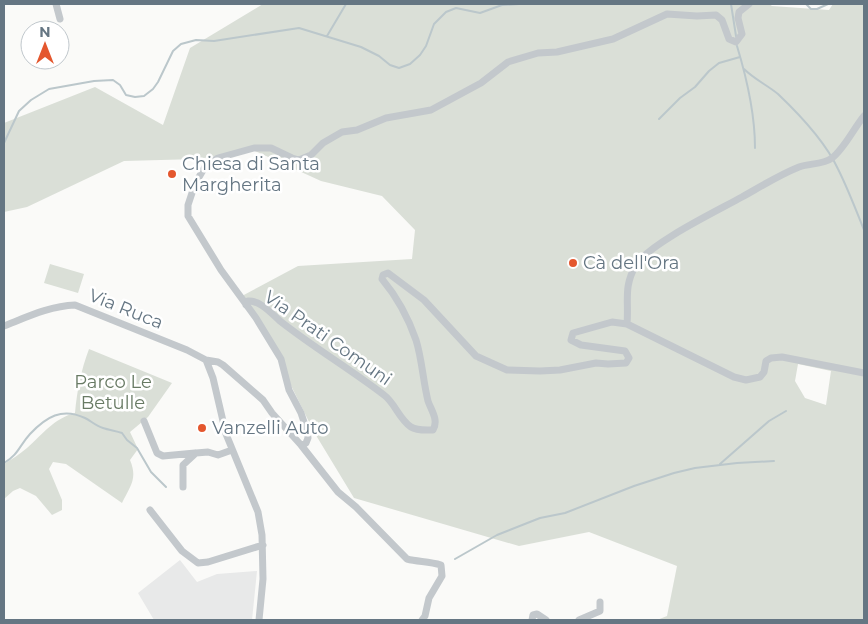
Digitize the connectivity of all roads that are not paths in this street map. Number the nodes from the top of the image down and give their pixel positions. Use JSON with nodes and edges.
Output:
{"nodes":[{"id":1,"x":56,"y":4,"type":"edge"},
{"id":2,"x":749,"y":4,"type":"edge"},
{"id":3,"x":60,"y":19,"type":"dead end"},
{"id":4,"x":864,"y":116,"type":"edge"},
{"id":5,"x":246,"y":305,"type":"junction"},
{"id":6,"x":628,"y":324,"type":"junction"},
{"id":7,"x":4,"y":326,"type":"edge"},
{"id":8,"x":206,"y":360,"type":"junction"},
{"id":9,"x":864,"y":373,"type":"edge"},
{"id":10,"x":144,"y":421,"type":"dead end"},
{"id":11,"x":301,"y":445,"type":"junction"},
{"id":12,"x":232,"y":450,"type":"junction"},
{"id":13,"x":196,"y":452,"type":"junction"},
{"id":14,"x":183,"y":487,"type":"dead end"},
{"id":15,"x":150,"y":510,"type":"dead end"},
{"id":16,"x":263,"y":545,"type":"junction"},
{"id":17,"x":600,"y":602,"type":"dead end"},
{"id":18,"x":260,"y":620,"type":"edge"},
{"id":19,"x":422,"y":620,"type":"edge"},
{"id":20,"x":532,"y":620,"type":"edge"},
{"id":21,"x":546,"y":620,"type":"edge"},
{"id":22,"x":579,"y":620,"type":"edge"}],
"edges":[{"from":1,"to":3,"type":"street"},
{"from":2,"to":5,"type":"street"},
{"from":4,"to":6,"type":"street"},
{"from":5,"to":6,"type":"street","name":"Via Prati Comuni"},
{"from":5,"to":11,"type":"street"},
{"from":6,"to":9,"type":"street","name":"Via Prati Comuni"},
{"from":7,"to":8,"type":"street","name":"Via Ruca"},
{"from":8,"to":11,"type":"street","name":"Via Ruca"},
{"from":8,"to":12,"type":"street"},
{"from":10,"to":13,"type":"street"},
{"from":11,"to":19,"type":"street","name":"Via Ruca"},
{"from":12,"to":13,"type":"street"},
{"from":12,"to":16,"type":"street"},
{"from":13,"to":14,"type":"street"},
{"from":15,"to":16,"type":"street"},
{"from":16,"to":18,"type":"street"},
{"from":17,"to":22,"type":"street"},
{"from":20,"to":21,"type":"street"}]}
